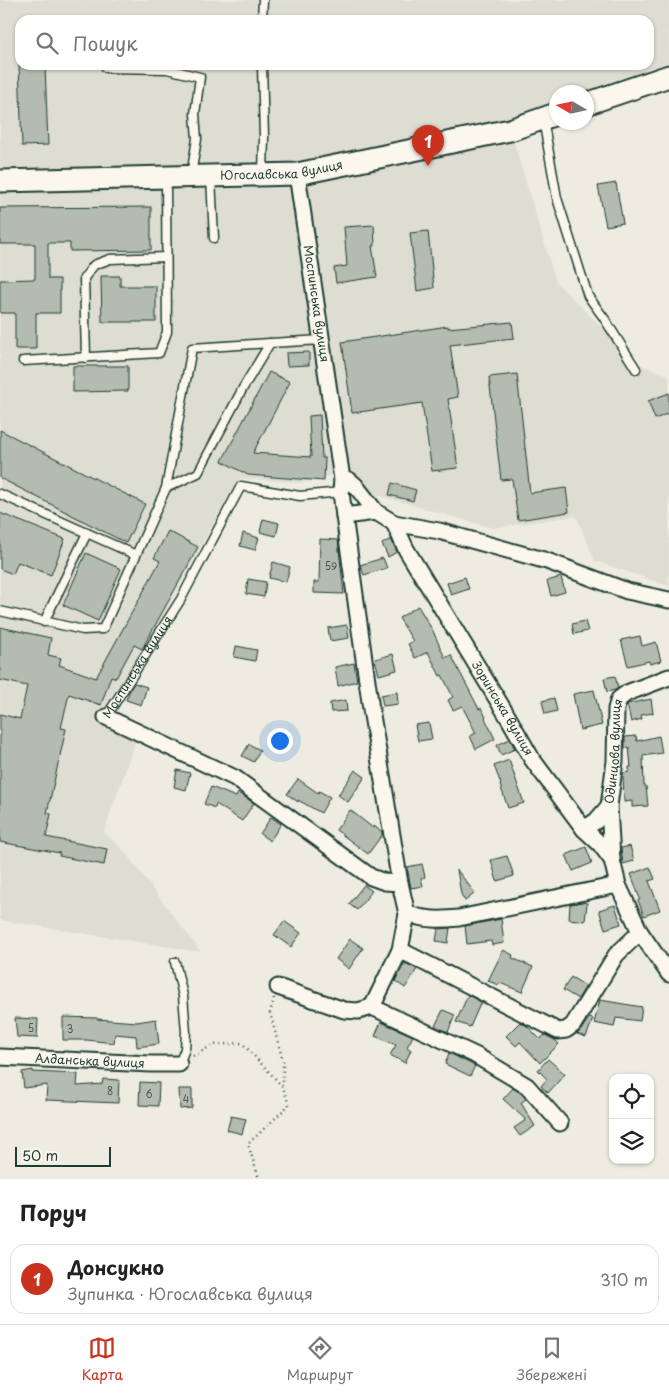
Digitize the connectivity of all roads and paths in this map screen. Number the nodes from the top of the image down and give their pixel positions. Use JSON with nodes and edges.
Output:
{"nodes":[{"id":1,"x":263,"y":0,"type":"edge"},
{"id":2,"x":262,"y":15,"type":"edge"},
{"id":3,"x":171,"y":70,"type":"edge"},
{"id":4,"x":262,"y":70,"type":"edge"},
{"id":5,"x":669,"y":76,"type":"edge"},
{"id":6,"x":594,"y":101,"type":"edge"},
{"id":7,"x":549,"y":116,"type":"edge"},
{"id":8,"x":551,"y":130,"type":"edge"},
{"id":9,"x":297,"y":174,"type":"junction"},
{"id":10,"x":263,"y":175,"type":"junction"},
{"id":11,"x":201,"y":176,"type":"junction"},
{"id":12,"x":166,"y":177,"type":"junction"},
{"id":13,"x":0,"y":181,"type":"edge"},
{"id":14,"x":214,"y":238,"type":"dead end"},
{"id":15,"x":166,"y":257,"type":"junction"},
{"id":16,"x":322,"y":340,"type":"junction"},
{"id":17,"x":270,"y":343,"type":"junction"},
{"id":18,"x":86,"y":358,"type":"junction"},
{"id":19,"x":23,"y":361,"type":"dead end"},
{"id":20,"x":636,"y":369,"type":"dead end"},
{"id":21,"x":342,"y":485,"type":"junction"},
{"id":22,"x":166,"y":488,"type":"junction"},
{"id":23,"x":0,"y":494,"type":"edge"},
{"id":24,"x":376,"y":512,"type":"junction"},
{"id":25,"x":344,"y":516,"type":"junction"},
{"id":26,"x":394,"y":523,"type":"junction"},
{"id":27,"x":87,"y":533,"type":"junction"},
{"id":28,"x":136,"y":555,"type":"junction"},
{"id":29,"x":669,"y":600,"type":"edge"},
{"id":30,"x":0,"y":611,"type":"edge"},
{"id":31,"x":44,"y":622,"type":"junction"},
{"id":32,"x":669,"y":677,"type":"edge"},
{"id":33,"x":106,"y":717,"type":"joint"},
{"id":34,"x":610,"y":806,"type":"junction"},
{"id":35,"x":584,"y":829,"type":"junction"},
{"id":36,"x":612,"y":860,"type":"junction"},
{"id":37,"x":400,"y":883,"type":"junction"},
{"id":38,"x":618,"y":885,"type":"junction"},
{"id":39,"x":407,"y":914,"type":"junction"},
{"id":40,"x":640,"y":932,"type":"junction"},
{"id":41,"x":400,"y":950,"type":"junction"},
{"id":42,"x":175,"y":962,"type":"dead end"},
{"id":43,"x":669,"y":974,"type":"edge"},
{"id":44,"x":278,"y":987,"type":"joint"},
{"id":45,"x":372,"y":1007,"type":"junction"},
{"id":46,"x":0,"y":1057,"type":"edge"},
{"id":47,"x":179,"y":1064,"type":"junction"},
{"id":48,"x":283,"y":1087,"type":"junction"},
{"id":49,"x":560,"y":1123,"type":"dead end"},
{"id":50,"x":258,"y":1179,"type":"edge"}],
"edges":[{"from":1,"to":2,"type":"lane"},
{"from":3,"to":11,"type":"lane"},
{"from":4,"to":10,"type":"lane"},
{"from":5,"to":6,"type":"main road"},
{"from":7,"to":9,"type":"main road","name":"Югославська вулиця"},
{"from":8,"to":20,"type":"lane"},
{"from":9,"to":10,"type":"main road","name":"Югославська вулиця"},
{"from":9,"to":16,"type":"street","name":"Моспинська вулиця"},
{"from":10,"to":11,"type":"main road","name":"Югославська вулиця"},
{"from":11,"to":12,"type":"main road","name":"Югославська вулиця"},
{"from":11,"to":14,"type":"lane"},
{"from":12,"to":13,"type":"main road","name":"Югославська вулиця"},
{"from":12,"to":15,"type":"lane"},
{"from":15,"to":18,"type":"lane"},
{"from":15,"to":18,"type":"lane"},
{"from":16,"to":17,"type":"lane"},
{"from":16,"to":21,"type":"street","name":"Моспинська вулиця"},
{"from":17,"to":22,"type":"lane"},
{"from":17,"to":22,"type":"lane"},
{"from":18,"to":19,"type":"lane"},
{"from":21,"to":24,"type":"street"},
{"from":21,"to":25,"type":"street","name":"Моспинська вулиця"},
{"from":21,"to":33,"type":"lane","name":"Моспинська вулиця"},
{"from":22,"to":28,"type":"lane"},
{"from":23,"to":27,"type":"lane"},
{"from":24,"to":25,"type":"street"},
{"from":24,"to":26,"type":"street"},
{"from":25,"to":37,"type":"street","name":"Моспинська вулиця"},
{"from":26,"to":29,"type":"street"},
{"from":26,"to":35,"type":"street","name":"Зоринська вулиця"},
{"from":27,"to":28,"type":"lane"},
{"from":27,"to":31,"type":"lane"},
{"from":28,"to":31,"type":"lane"},
{"from":30,"to":31,"type":"lane"},
{"from":32,"to":34,"type":"street","name":"Одинцова вулиця"},
{"from":33,"to":37,"type":"street","name":"Моспинська вулиця"},
{"from":34,"to":35,"type":"street"},
{"from":34,"to":36,"type":"street","name":"Одинцова вулиця"},
{"from":35,"to":36,"type":"street","name":"Зоринська вулиця"},
{"from":36,"to":38,"type":"street","name":"Зоринська вулиця"},
{"from":37,"to":39,"type":"street","name":"Моспинська вулиця"},
{"from":38,"to":39,"type":"street"},
{"from":38,"to":40,"type":"street","name":"Зоринська вулиця"},
{"from":39,"to":41,"type":"street","name":"Моспинська вулиця"},
{"from":40,"to":41,"type":"street"},
{"from":40,"to":43,"type":"street","name":"Зоринська вулиця"},
{"from":41,"to":45,"type":"street","name":"Моспинська вулиця"},
{"from":42,"to":47,"type":"lane"},
{"from":44,"to":45,"type":"street"},
{"from":44,"to":48,"type":"path"},
{"from":45,"to":49,"type":"street"},
{"from":46,"to":47,"type":"street","name":"Алданська вулиця"},
{"from":47,"to":48,"type":"path"},
{"from":48,"to":50,"type":"path"}]}
